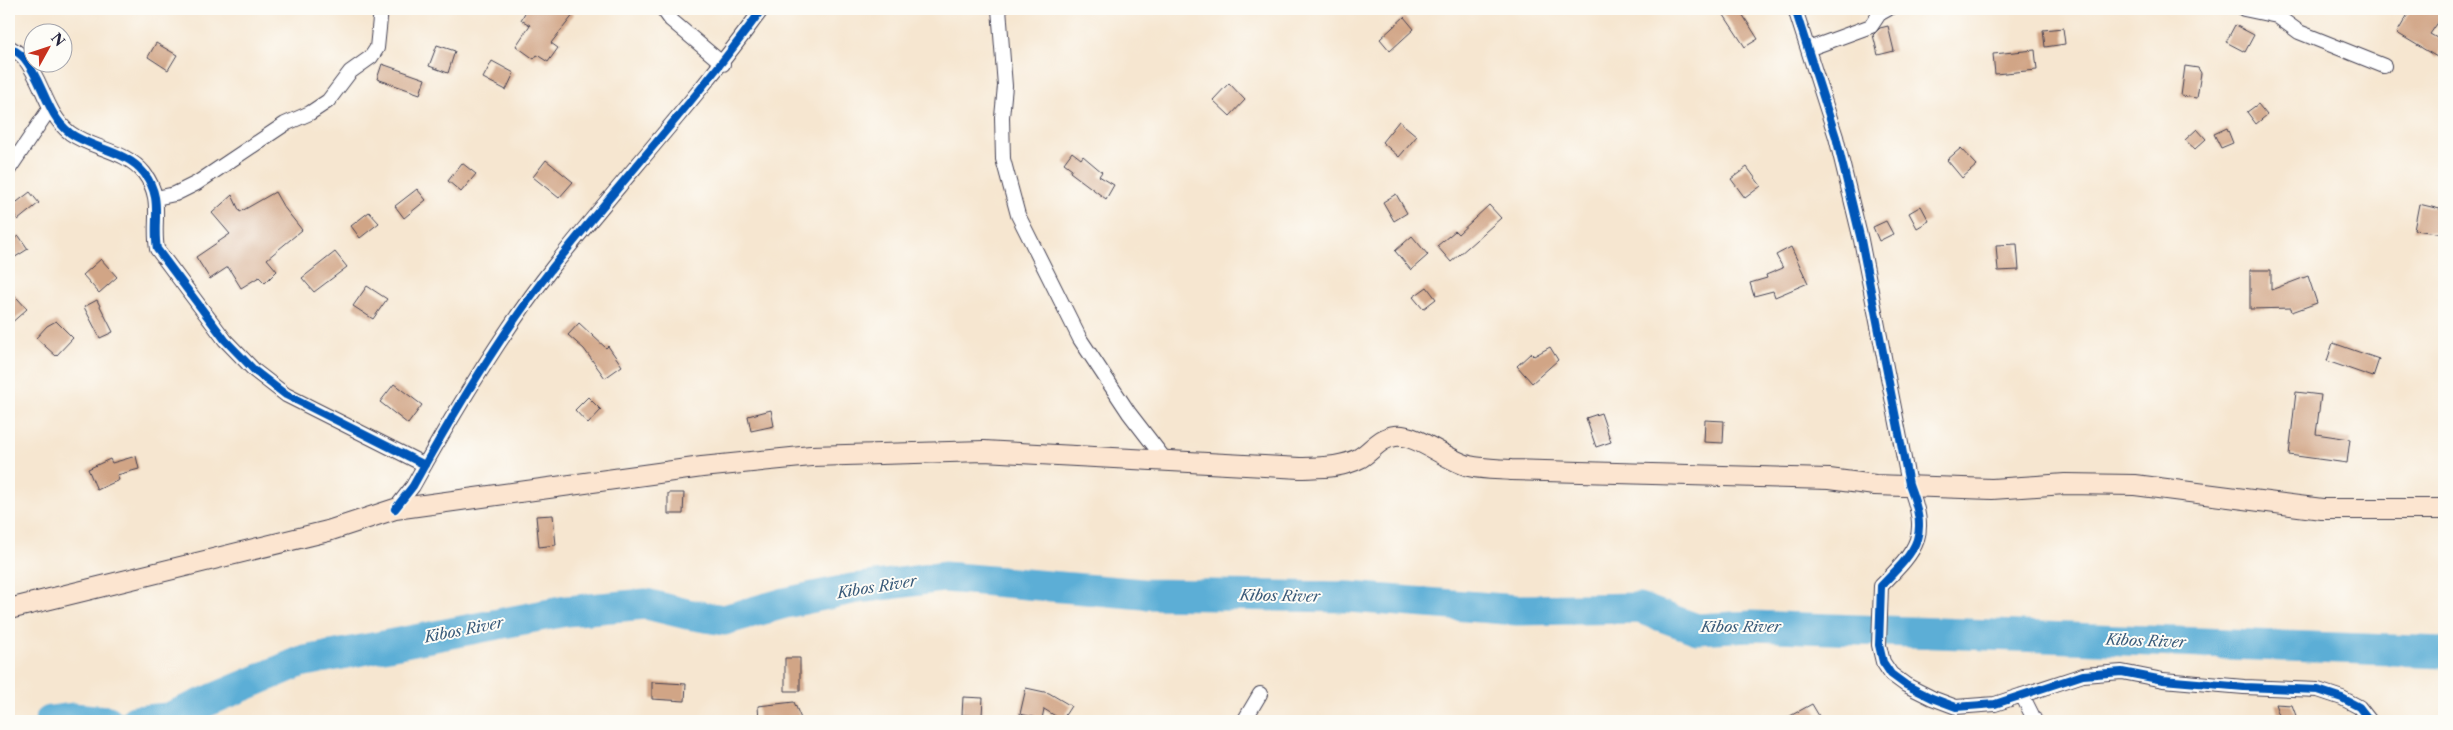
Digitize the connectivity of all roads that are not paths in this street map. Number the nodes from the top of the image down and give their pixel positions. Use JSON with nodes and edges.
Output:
{"nodes":[{"id":1,"x":381,"y":9,"type":"edge"},
{"id":2,"x":663,"y":9,"type":"edge"},
{"id":3,"x":762,"y":9,"type":"edge"},
{"id":4,"x":999,"y":9,"type":"edge"},
{"id":5,"x":1795,"y":9,"type":"edge"},
{"id":6,"x":1888,"y":9,"type":"edge"},
{"id":7,"x":2244,"y":9,"type":"edge"},
{"id":8,"x":9,"y":47,"type":"edge"},
{"id":9,"x":1808,"y":49,"type":"junction"},
{"id":10,"x":723,"y":64,"type":"junction"},
{"id":11,"x":2384,"y":66,"type":"dead end"},
{"id":12,"x":50,"y":108,"type":"junction"},
{"id":13,"x":9,"y":169,"type":"edge"},
{"id":14,"x":156,"y":198,"type":"junction"},
{"id":15,"x":1166,"y":461,"type":"junction"},
{"id":16,"x":425,"y":465,"type":"junction"},
{"id":17,"x":1909,"y":484,"type":"junction"},
{"id":18,"x":2444,"y":508,"type":"edge"},
{"id":19,"x":395,"y":509,"type":"junction"},
{"id":20,"x":9,"y":609,"type":"edge"},
{"id":21,"x":1260,"y":694,"type":"dead end"},
{"id":22,"x":2022,"y":695,"type":"junction"},
{"id":23,"x":1244,"y":721,"type":"edge"},
{"id":24,"x":2036,"y":721,"type":"edge"},
{"id":25,"x":2370,"y":721,"type":"edge"}],
"edges":[{"from":1,"to":14,"type":"street"},
{"from":2,"to":10,"type":"street"},
{"from":3,"to":10,"type":"street"},
{"from":4,"to":15,"type":"street"},
{"from":5,"to":9,"type":"street"},
{"from":6,"to":9,"type":"street"},
{"from":7,"to":11,"type":"street"},
{"from":8,"to":12,"type":"street"},
{"from":9,"to":17,"type":"street"},
{"from":10,"to":16,"type":"street"},
{"from":12,"to":13,"type":"street"},
{"from":12,"to":14,"type":"street"},
{"from":14,"to":16,"type":"street"},
{"from":15,"to":17,"type":"main road"},
{"from":15,"to":19,"type":"main road"},
{"from":16,"to":19,"type":"street"},
{"from":17,"to":18,"type":"main road"},
{"from":17,"to":22,"type":"street"},
{"from":19,"to":20,"type":"main road"},
{"from":21,"to":23,"type":"street"},
{"from":22,"to":24,"type":"street"},
{"from":22,"to":25,"type":"street"}]}
